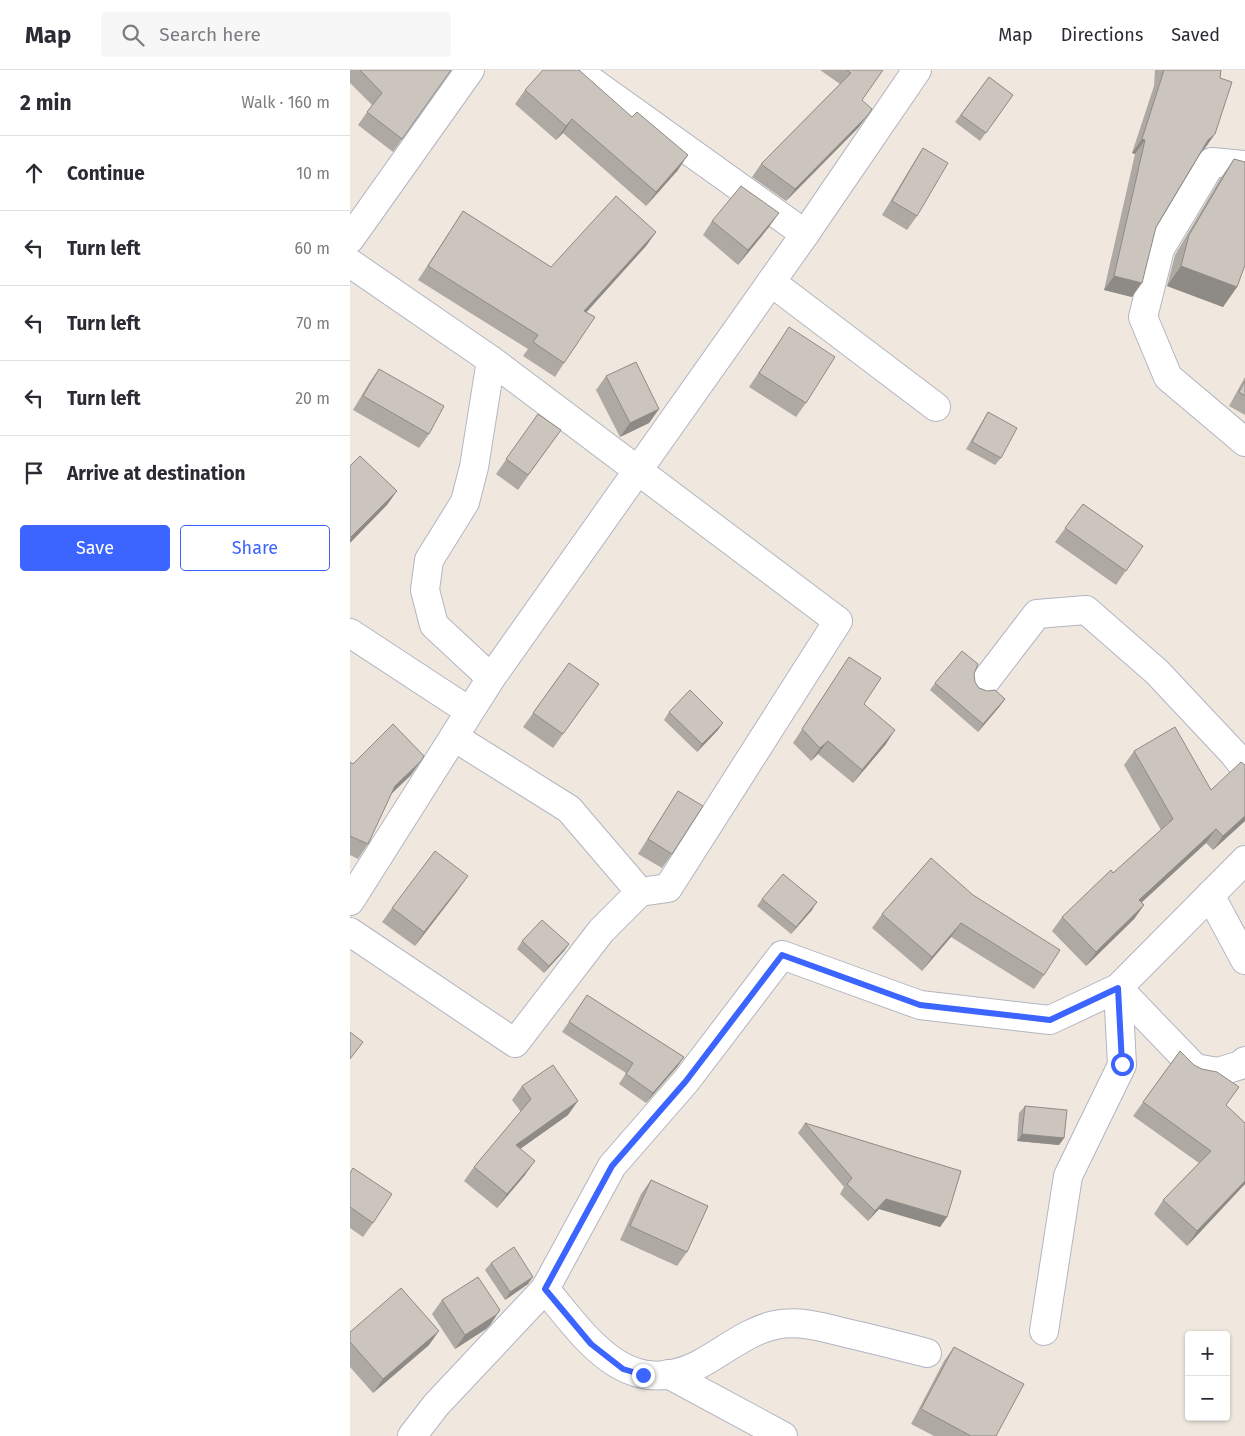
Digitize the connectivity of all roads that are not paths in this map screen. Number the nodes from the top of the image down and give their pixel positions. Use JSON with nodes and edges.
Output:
{"nodes":[{"id":1,"x":470,"y":70,"type":"edge"},
{"id":2,"x":576,"y":70,"type":"edge"},
{"id":3,"x":917,"y":70,"type":"edge"},
{"id":4,"x":1245,"y":164,"type":"edge"},
{"id":5,"x":804,"y":234,"type":"junction"},
{"id":6,"x":350,"y":239,"type":"edge"},
{"id":7,"x":350,"y":263,"type":"edge"},
{"id":8,"x":771,"y":282,"type":"junction"},
{"id":9,"x":491,"y":360,"type":"junction"},
{"id":10,"x":936,"y":407,"type":"dead end"},
{"id":11,"x":1245,"y":442,"type":"edge"},
{"id":12,"x":637,"y":472,"type":"junction"},
{"id":13,"x":350,"y":633,"type":"edge"},
{"id":14,"x":491,"y":678,"type":"junction"},
{"id":15,"x":984,"y":683,"type":"dead end"},
{"id":16,"x":469,"y":711,"type":"junction"},
{"id":17,"x":454,"y":737,"type":"junction"},
{"id":18,"x":1245,"y":768,"type":"edge"},
{"id":19,"x":1245,"y":860,"type":"edge"},
{"id":20,"x":640,"y":892,"type":"junction"},
{"id":21,"x":1210,"y":895,"type":"junction"},
{"id":22,"x":350,"y":901,"type":"edge"},
{"id":23,"x":350,"y":932,"type":"edge"},
{"id":24,"x":1245,"y":960,"type":"edge"},
{"id":25,"x":1118,"y":988,"type":"junction"},
{"id":26,"x":1245,"y":1061,"type":"edge"},
{"id":27,"x":545,"y":1289,"type":"junction"},
{"id":28,"x":1044,"y":1331,"type":"dead end"},
{"id":29,"x":927,"y":1353,"type":"dead end"},
{"id":30,"x":668,"y":1374,"type":"junction"},
{"id":31,"x":412,"y":1436,"type":"edge"},
{"id":32,"x":783,"y":1436,"type":"edge"}],
"edges":[{"from":1,"to":6,"type":"street"},
{"from":2,"to":5,"type":"street"},
{"from":3,"to":5,"type":"street"},
{"from":4,"to":11,"type":"street"},
{"from":5,"to":8,"type":"street"},
{"from":7,"to":9,"type":"street"},
{"from":8,"to":10,"type":"street"},
{"from":8,"to":12,"type":"street"},
{"from":9,"to":12,"type":"street"},
{"from":9,"to":14,"type":"street"},
{"from":12,"to":14,"type":"street"},
{"from":12,"to":20,"type":"street"},
{"from":13,"to":16,"type":"street"},
{"from":14,"to":16,"type":"street"},
{"from":15,"to":18,"type":"street"},
{"from":16,"to":17,"type":"street"},
{"from":17,"to":20,"type":"street"},
{"from":17,"to":22,"type":"street"},
{"from":19,"to":21,"type":"street"},
{"from":20,"to":23,"type":"street"},
{"from":21,"to":24,"type":"street"},
{"from":21,"to":25,"type":"street"},
{"from":25,"to":26,"type":"street"},
{"from":25,"to":27,"type":"street"},
{"from":25,"to":28,"type":"street"},
{"from":27,"to":30,"type":"street"},
{"from":27,"to":31,"type":"street"},
{"from":29,"to":30,"type":"street"},
{"from":30,"to":32,"type":"street"}]}
